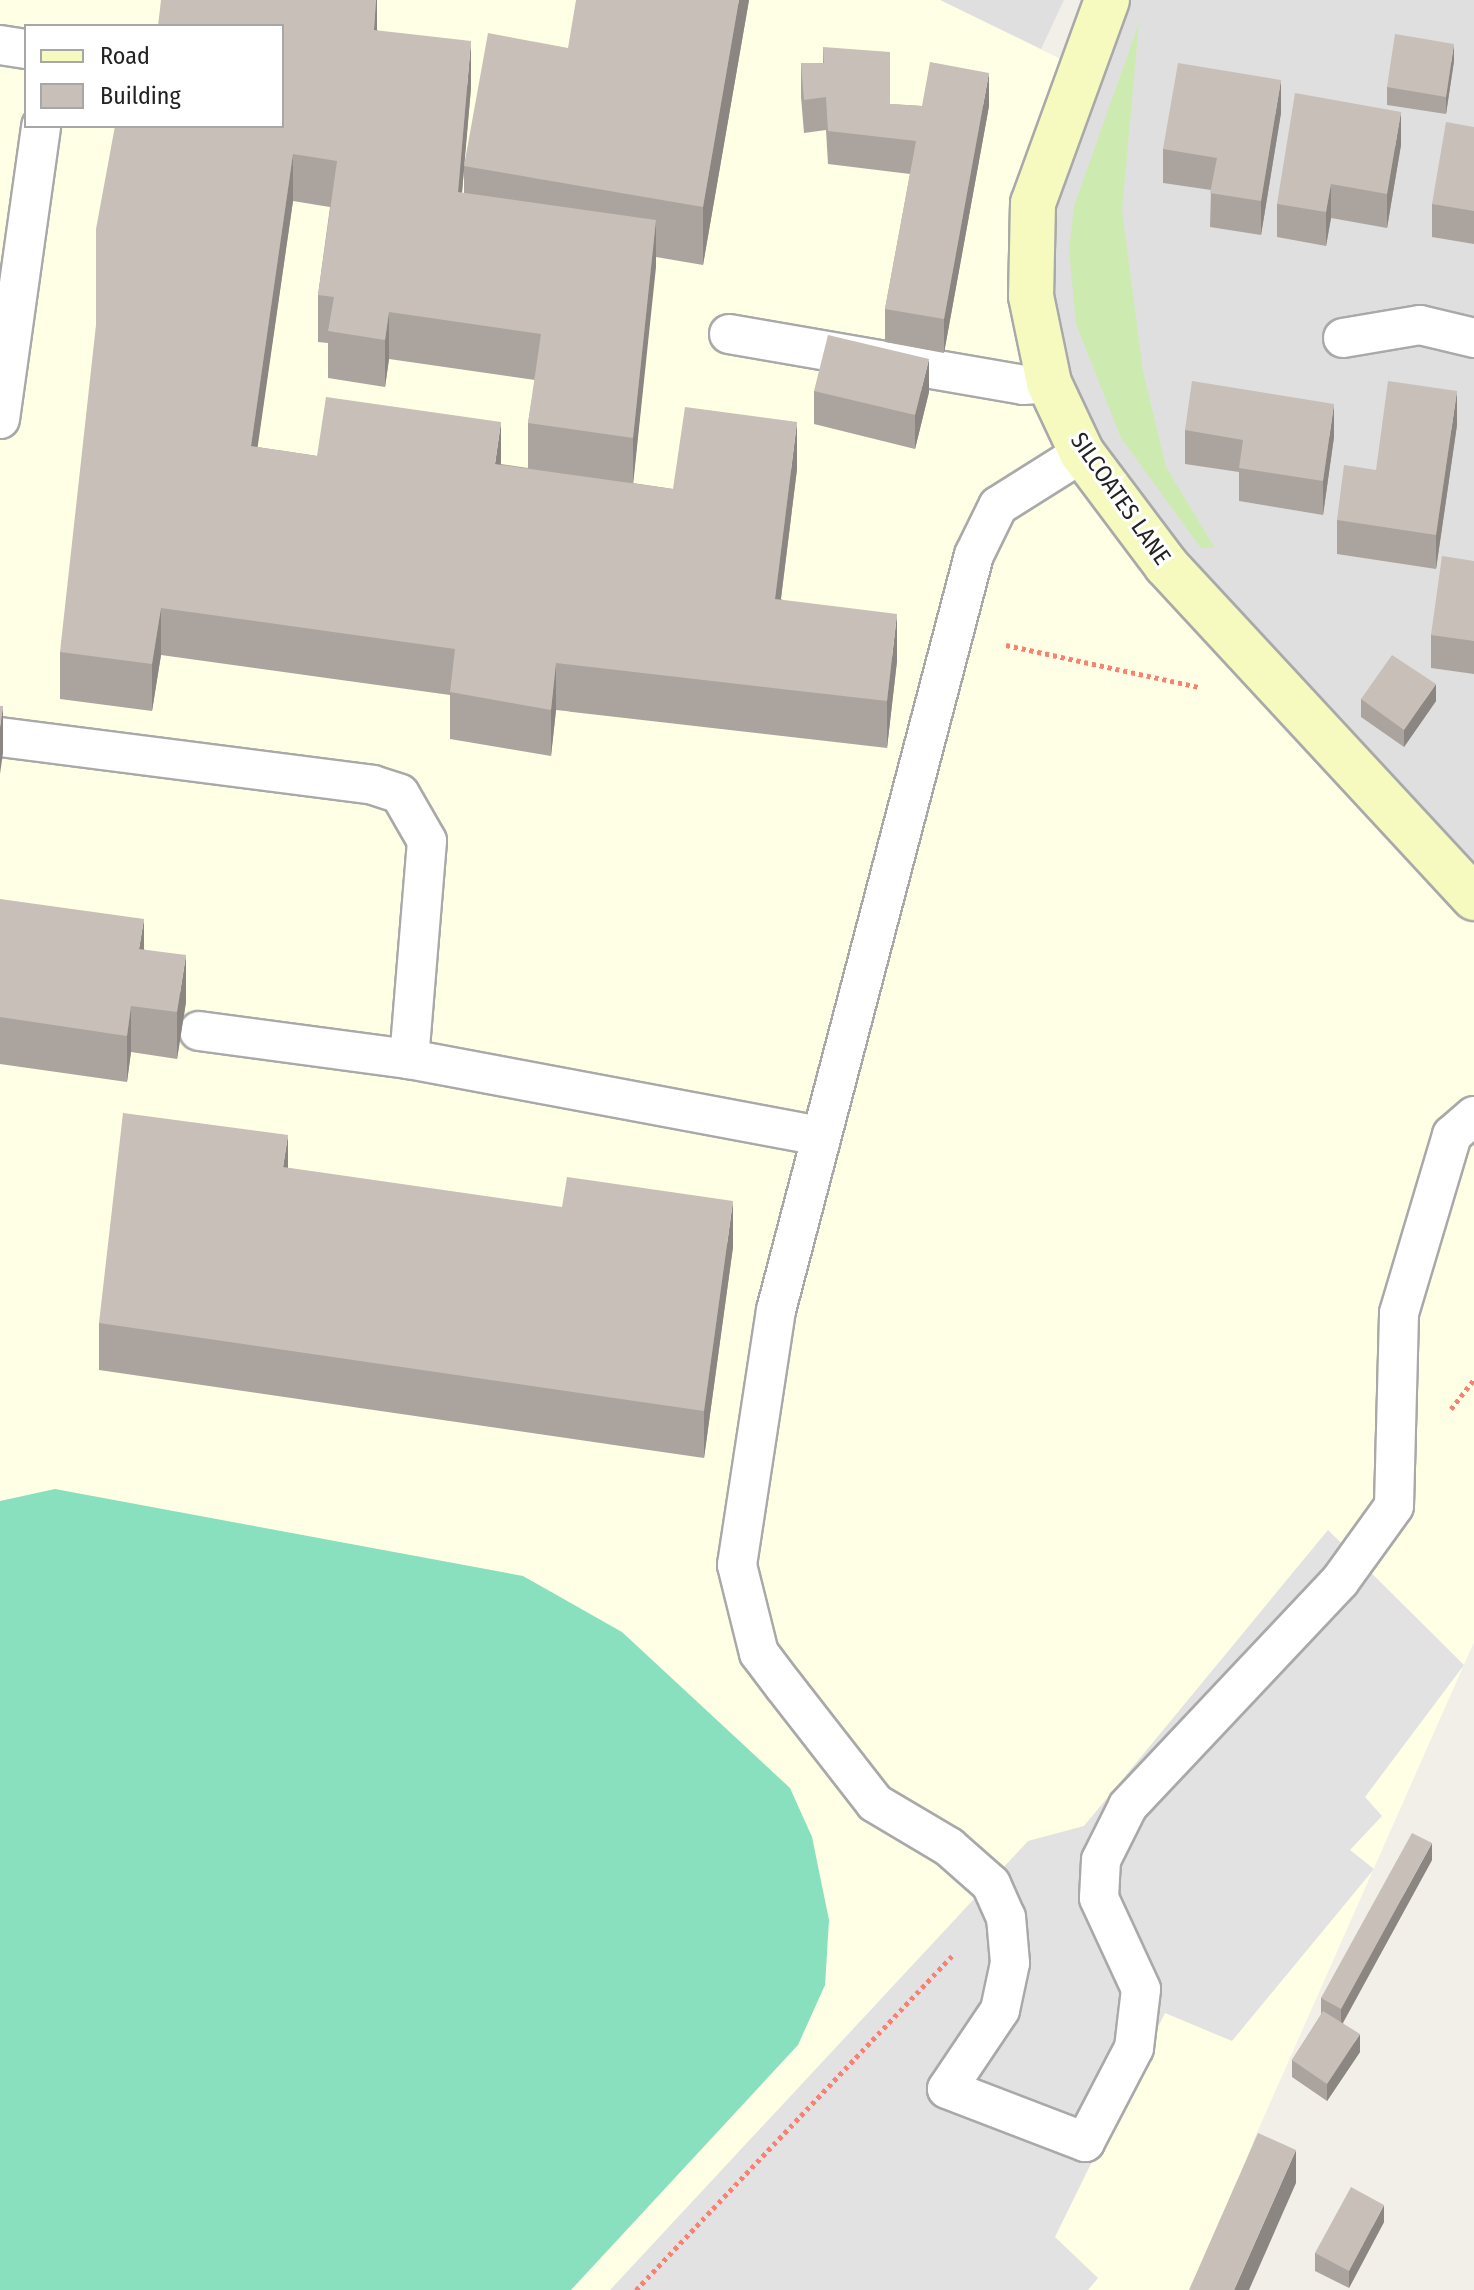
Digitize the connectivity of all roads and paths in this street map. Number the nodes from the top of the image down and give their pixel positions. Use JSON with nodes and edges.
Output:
{"nodes":[{"id":1,"x":1107,"y":0,"type":"edge"},
{"id":2,"x":0,"y":45,"type":"edge"},
{"id":3,"x":24,"y":49,"type":"edge"},
{"id":4,"x":41,"y":128,"type":"edge"},
{"id":5,"x":729,"y":334,"type":"dead end"},
{"id":6,"x":1343,"y":338,"type":"dead end"},
{"id":7,"x":1474,"y":338,"type":"edge"},
{"id":8,"x":1049,"y":383,"type":"junction"},
{"id":9,"x":2,"y":398,"type":"edge"},
{"id":10,"x":1082,"y":453,"type":"junction"},
{"id":11,"x":954,"y":634,"type":"junction"},
{"id":12,"x":1208,"y":689,"type":"dead end"},
{"id":13,"x":0,"y":737,"type":"edge"},
{"id":14,"x":1474,"y":898,"type":"edge"},
{"id":15,"x":199,"y":1031,"type":"dead end"},
{"id":16,"x":409,"y":1059,"type":"junction"},
{"id":17,"x":1474,"y":1116,"type":"edge"},
{"id":18,"x":821,"y":1136,"type":"junction"}],
"edges":[{"from":1,"to":8,"type":"street","name":"SILCOATES LANE"},
{"from":2,"to":3,"type":"lane"},
{"from":4,"to":9,"type":"lane"},
{"from":5,"to":8,"type":"lane"},
{"from":6,"to":7,"type":"lane"},
{"from":8,"to":10,"type":"street","name":"SILCOATES LANE"},
{"from":10,"to":11,"type":"lane"},
{"from":10,"to":14,"type":"street","name":"SILCOATES LANE"},
{"from":11,"to":12,"type":"path"},
{"from":11,"to":18,"type":"lane"},
{"from":13,"to":16,"type":"lane"},
{"from":15,"to":16,"type":"lane"},
{"from":16,"to":18,"type":"lane"},
{"from":17,"to":18,"type":"lane"}]}
